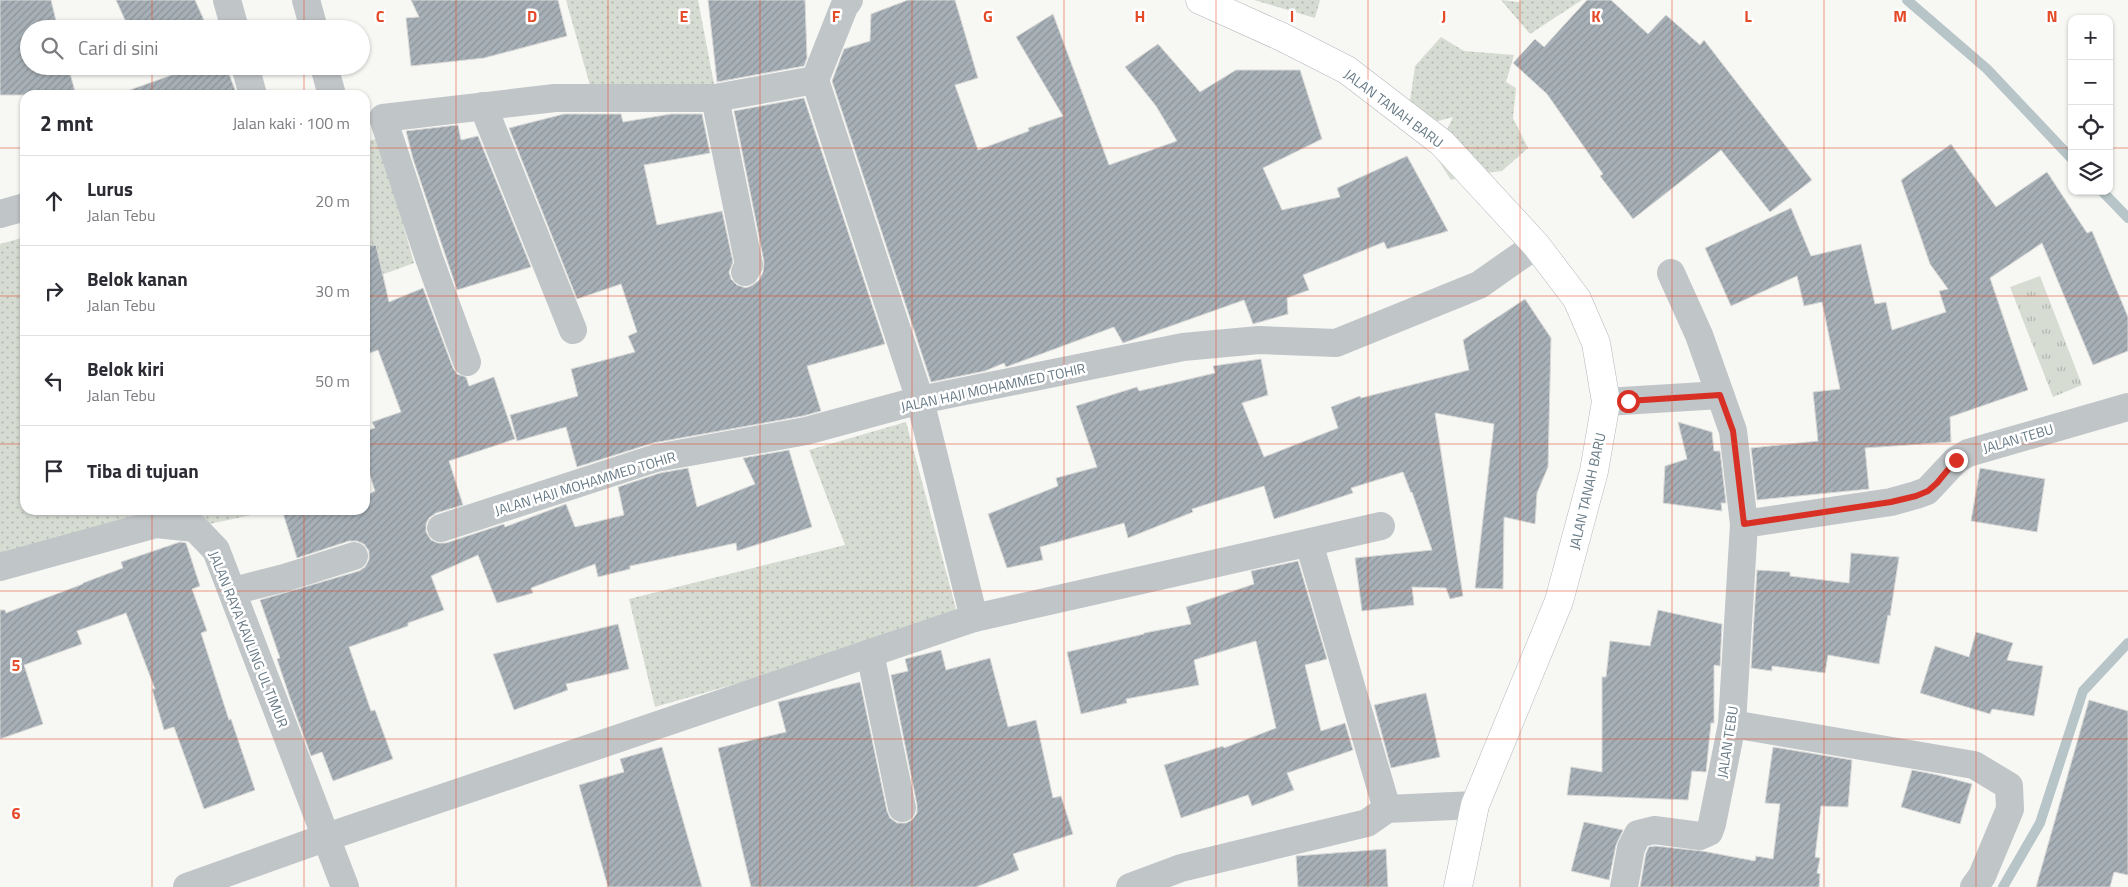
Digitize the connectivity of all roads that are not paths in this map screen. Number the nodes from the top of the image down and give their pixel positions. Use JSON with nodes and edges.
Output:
{"nodes":[{"id":1,"x":227,"y":0,"type":"edge"},
{"id":2,"x":306,"y":0,"type":"edge"},
{"id":3,"x":849,"y":0,"type":"edge"},
{"id":4,"x":1200,"y":0,"type":"edge"},
{"id":5,"x":233,"y":20,"type":"edge"},
{"id":6,"x":312,"y":20,"type":"edge"},
{"id":7,"x":247,"y":75,"type":"edge"},
{"id":8,"x":326,"y":75,"type":"edge"},
{"id":9,"x":815,"y":80,"type":"junction"},
{"id":10,"x":252,"y":90,"type":"edge"},
{"id":11,"x":331,"y":90,"type":"edge"},
{"id":12,"x":715,"y":98,"type":"junction"},
{"id":13,"x":484,"y":106,"type":"junction"},
{"id":14,"x":374,"y":120,"type":"edge"},
{"id":15,"x":20,"y":209,"type":"edge"},
{"id":16,"x":0,"y":214,"type":"edge"},
{"id":17,"x":1536,"y":245,"type":"junction"},
{"id":18,"x":745,"y":272,"type":"dead end"},
{"id":19,"x":1671,"y":273,"type":"dead end"},
{"id":20,"x":572,"y":330,"type":"dead end"},
{"id":21,"x":467,"y":362,"type":"dead end"},
{"id":22,"x":1720,"y":395,"type":"junction"},
{"id":23,"x":920,"y":400,"type":"junction"},
{"id":24,"x":1617,"y":401,"type":"junction"},
{"id":25,"x":2128,"y":407,"type":"edge"},
{"id":26,"x":1744,"y":524,"type":"junction"},
{"id":27,"x":1381,"y":526,"type":"dead end"},
{"id":28,"x":441,"y":528,"type":"dead end"},
{"id":29,"x":1309,"y":543,"type":"junction"},
{"id":30,"x":354,"y":556,"type":"dead end"},
{"id":31,"x":0,"y":567,"type":"edge"},
{"id":32,"x":233,"y":592,"type":"junction"},
{"id":33,"x":974,"y":618,"type":"junction"},
{"id":34,"x":870,"y":653,"type":"junction"},
{"id":35,"x":1732,"y":724,"type":"junction"},
{"id":36,"x":1475,"y":805,"type":"junction"},
{"id":37,"x":902,"y":808,"type":"dead end"},
{"id":38,"x":1387,"y":809,"type":"junction"},
{"id":39,"x":327,"y":837,"type":"junction"},
{"id":40,"x":187,"y":887,"type":"edge"},
{"id":41,"x":345,"y":887,"type":"edge"},
{"id":42,"x":1130,"y":887,"type":"edge"},
{"id":43,"x":1458,"y":887,"type":"edge"},
{"id":44,"x":1624,"y":887,"type":"edge"},
{"id":45,"x":1974,"y":887,"type":"edge"}],
"edges":[{"from":1,"to":5,"type":"street"},
{"from":2,"to":6,"type":"street"},
{"from":3,"to":9,"type":"street"},
{"from":4,"to":17,"type":"main road","name":"JALAN TANAH BARU"},
{"from":7,"to":10,"type":"street"},
{"from":8,"to":11,"type":"street"},
{"from":9,"to":12,"type":"street"},
{"from":9,"to":23,"type":"street"},
{"from":12,"to":13,"type":"street"},
{"from":12,"to":18,"type":"street"},
{"from":13,"to":14,"type":"street"},
{"from":13,"to":20,"type":"street"},
{"from":14,"to":21,"type":"street"},
{"from":15,"to":16,"type":"street"},
{"from":17,"to":23,"type":"street","name":"JALAN HAJI MOHAMMED TOHIR"},
{"from":17,"to":24,"type":"main road","name":"JALAN TANAH BARU"},
{"from":19,"to":22,"type":"street","name":"JALAN TEBU"},
{"from":22,"to":24,"type":"street"},
{"from":22,"to":26,"type":"street","name":"JALAN TEBU"},
{"from":23,"to":28,"type":"street","name":"JALAN HAJI MOHAMMED TOHIR"},
{"from":23,"to":33,"type":"street"},
{"from":24,"to":36,"type":"main road","name":"JALAN TANAH BARU"},
{"from":25,"to":26,"type":"street","name":"JALAN TEBU"},
{"from":26,"to":35,"type":"street","name":"JALAN TEBU"},
{"from":27,"to":29,"type":"street"},
{"from":29,"to":33,"type":"street"},
{"from":29,"to":38,"type":"street"},
{"from":30,"to":32,"type":"street"},
{"from":31,"to":32,"type":"street","name":"JALAN RAYA KAVLING UL TIMUR"},
{"from":32,"to":39,"type":"street","name":"JALAN RAYA KAVLING UL TIMUR"},
{"from":33,"to":34,"type":"street"},
{"from":34,"to":37,"type":"street"},
{"from":34,"to":39,"type":"street"},
{"from":35,"to":44,"type":"street","name":"JALAN TEBU"},
{"from":35,"to":45,"type":"street"},
{"from":36,"to":38,"type":"street"},
{"from":36,"to":43,"type":"main road","name":"JALAN TANAH BARU"},
{"from":38,"to":42,"type":"street"},
{"from":39,"to":40,"type":"street"},
{"from":39,"to":41,"type":"street","name":"JALAN RAYA KAVLING UL TIMUR"}]}
